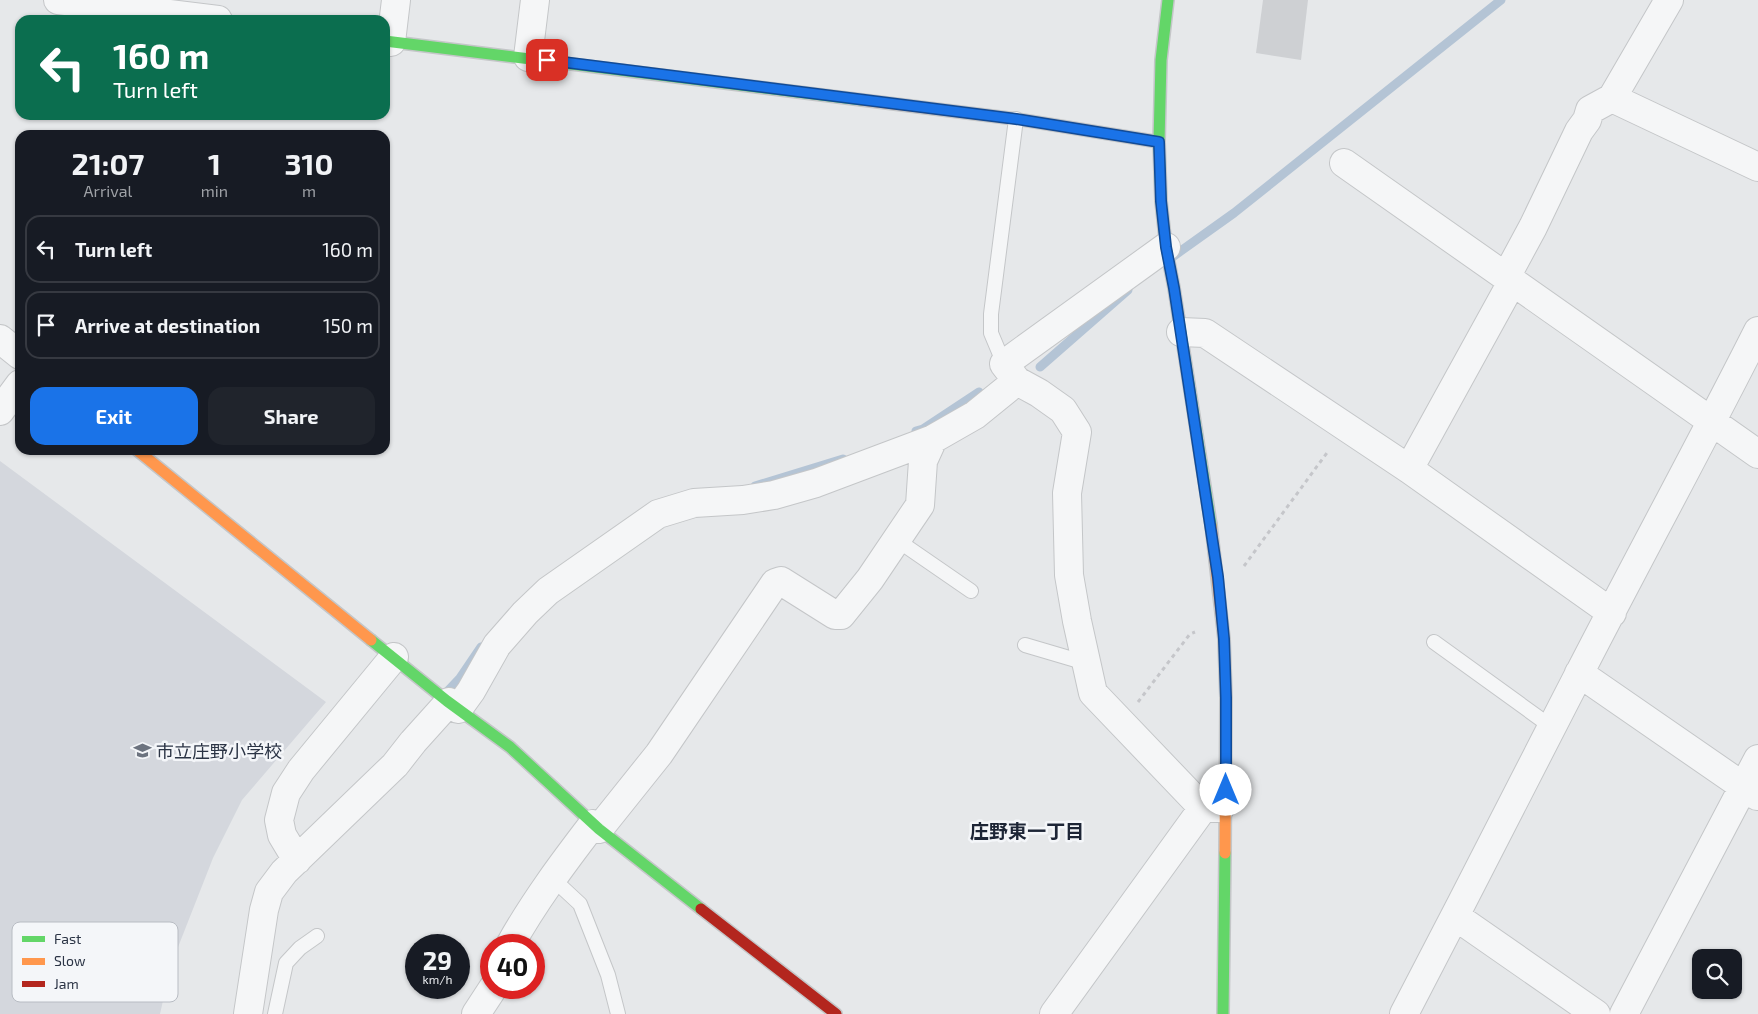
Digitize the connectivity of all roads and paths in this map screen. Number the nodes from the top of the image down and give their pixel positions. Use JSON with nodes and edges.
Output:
{"nodes":[{"id":1,"x":58,"y":0,"type":"edge"},
{"id":2,"x":396,"y":0,"type":"edge"},
{"id":3,"x":535,"y":0,"type":"edge"},
{"id":4,"x":1168,"y":0,"type":"edge"},
{"id":5,"x":1669,"y":0,"type":"edge"},
{"id":6,"x":178,"y":15,"type":"edge"},
{"id":7,"x":390,"y":31,"type":"edge"},
{"id":8,"x":390,"y":41,"type":"edge"},
{"id":9,"x":528,"y":58,"type":"junction"},
{"id":10,"x":1612,"y":98,"type":"junction"},
{"id":11,"x":1016,"y":119,"type":"junction"},
{"id":12,"x":1159,"y":142,"type":"junction"},
{"id":13,"x":1344,"y":163,"type":"dead end"},
{"id":14,"x":1758,"y":168,"type":"edge"},
{"id":15,"x":1166,"y":247,"type":"junction"},
{"id":16,"x":1509,"y":280,"type":"junction"},
{"id":17,"x":1758,"y":331,"type":"edge"},
{"id":18,"x":1181,"y":332,"type":"junction"},
{"id":19,"x":0,"y":339,"type":"edge"},
{"id":20,"x":15,"y":351,"type":"edge"},
{"id":21,"x":1011,"y":372,"type":"junction"},
{"id":22,"x":15,"y":391,"type":"edge"},
{"id":23,"x":0,"y":411,"type":"edge"},
{"id":24,"x":1712,"y":423,"type":"junction"},
{"id":25,"x":1346,"y":427,"type":"junction"},
{"id":26,"x":933,"y":439,"type":"junction"},
{"id":27,"x":1758,"y":454,"type":"edge"},
{"id":28,"x":143,"y":455,"type":"edge"},
{"id":29,"x":1410,"y":469,"type":"junction"},
{"id":30,"x":897,"y":540,"type":"junction"},
{"id":31,"x":1218,"y":577,"type":"junction"},
{"id":32,"x":971,"y":591,"type":"dead end"},
{"id":33,"x":1612,"y":613,"type":"junction"},
{"id":34,"x":1222,"y":620,"type":"junction"},
{"id":35,"x":1434,"y":642,"type":"dead end"},
{"id":36,"x":1025,"y":645,"type":"dead end"},
{"id":37,"x":394,"y":658,"type":"junction"},
{"id":38,"x":1086,"y":663,"type":"junction"},
{"id":39,"x":1579,"y":673,"type":"junction"},
{"id":40,"x":447,"y":700,"type":"junction"},
{"id":41,"x":1123,"y":722,"type":"junction"},
{"id":42,"x":1553,"y":728,"type":"junction"},
{"id":43,"x":1758,"y":759,"type":"edge"},
{"id":44,"x":1751,"y":792,"type":"edge"},
{"id":45,"x":1214,"y":808,"type":"junction"},
{"id":46,"x":596,"y":826,"type":"junction"},
{"id":47,"x":297,"y":860,"type":"junction"},
{"id":48,"x":552,"y":878,"type":"junction"},
{"id":49,"x":1455,"y":916,"type":"junction"},
{"id":50,"x":516,"y":934,"type":"edge"},
{"id":51,"x":318,"y":936,"type":"dead end"},
{"id":52,"x":486,"y":999,"type":"edge"},
{"id":53,"x":248,"y":1014,"type":"edge"},
{"id":54,"x":275,"y":1014,"type":"edge"},
{"id":55,"x":476,"y":1014,"type":"edge"},
{"id":56,"x":618,"y":1014,"type":"edge"},
{"id":57,"x":836,"y":1014,"type":"edge"},
{"id":58,"x":1054,"y":1014,"type":"edge"},
{"id":59,"x":1223,"y":1014,"type":"edge"},
{"id":60,"x":1404,"y":1014,"type":"edge"},
{"id":61,"x":1596,"y":1014,"type":"edge"},
{"id":62,"x":1624,"y":1014,"type":"edge"}],
"edges":[{"from":1,"to":6,"type":"street"},
{"from":2,"to":7,"type":"street"},
{"from":3,"to":9,"type":"street"},
{"from":4,"to":12,"type":"street"},
{"from":5,"to":10,"type":"street"},
{"from":8,"to":9,"type":"street"},
{"from":9,"to":11,"type":"street"},
{"from":10,"to":14,"type":"street"},
{"from":10,"to":16,"type":"street"},
{"from":11,"to":12,"type":"street"},
{"from":11,"to":21,"type":"lane"},
{"from":12,"to":15,"type":"street"},
{"from":13,"to":16,"type":"street"},
{"from":15,"to":18,"type":"street"},
{"from":15,"to":21,"type":"street"},
{"from":16,"to":24,"type":"street"},
{"from":16,"to":29,"type":"street"},
{"from":17,"to":24,"type":"street"},
{"from":18,"to":25,"type":"street"},
{"from":18,"to":31,"type":"street"},
{"from":19,"to":20,"type":"street"},
{"from":21,"to":26,"type":"street"},
{"from":21,"to":38,"type":"street"},
{"from":22,"to":23,"type":"street"},
{"from":24,"to":27,"type":"street"},
{"from":24,"to":33,"type":"street"},
{"from":25,"to":29,"type":"street"},
{"from":25,"to":31,"type":"path"},
{"from":26,"to":30,"type":"street"},
{"from":26,"to":40,"type":"street"},
{"from":28,"to":37,"type":"street"},
{"from":29,"to":33,"type":"street"},
{"from":30,"to":32,"type":"lane"},
{"from":30,"to":46,"type":"street"},
{"from":31,"to":34,"type":"street"},
{"from":33,"to":39,"type":"street"},
{"from":34,"to":41,"type":"path"},
{"from":34,"to":45,"type":"street"},
{"from":35,"to":42,"type":"lane"},
{"from":36,"to":38,"type":"lane"},
{"from":37,"to":40,"type":"street"},
{"from":37,"to":47,"type":"street"},
{"from":38,"to":41,"type":"street"},
{"from":39,"to":42,"type":"street"},
{"from":39,"to":44,"type":"street"},
{"from":40,"to":46,"type":"street"},
{"from":40,"to":47,"type":"street"},
{"from":41,"to":45,"type":"street"},
{"from":42,"to":49,"type":"street"},
{"from":43,"to":44,"type":"street"},
{"from":44,"to":62,"type":"street"},
{"from":45,"to":58,"type":"street"},
{"from":45,"to":59,"type":"street"},
{"from":46,"to":48,"type":"street"},
{"from":46,"to":57,"type":"street"},
{"from":47,"to":53,"type":"street"},
{"from":48,"to":50,"type":"street"},
{"from":48,"to":56,"type":"lane"},
{"from":49,"to":60,"type":"street"},
{"from":49,"to":61,"type":"street"},
{"from":51,"to":54,"type":"lane"},
{"from":52,"to":55,"type":"street"}]}
